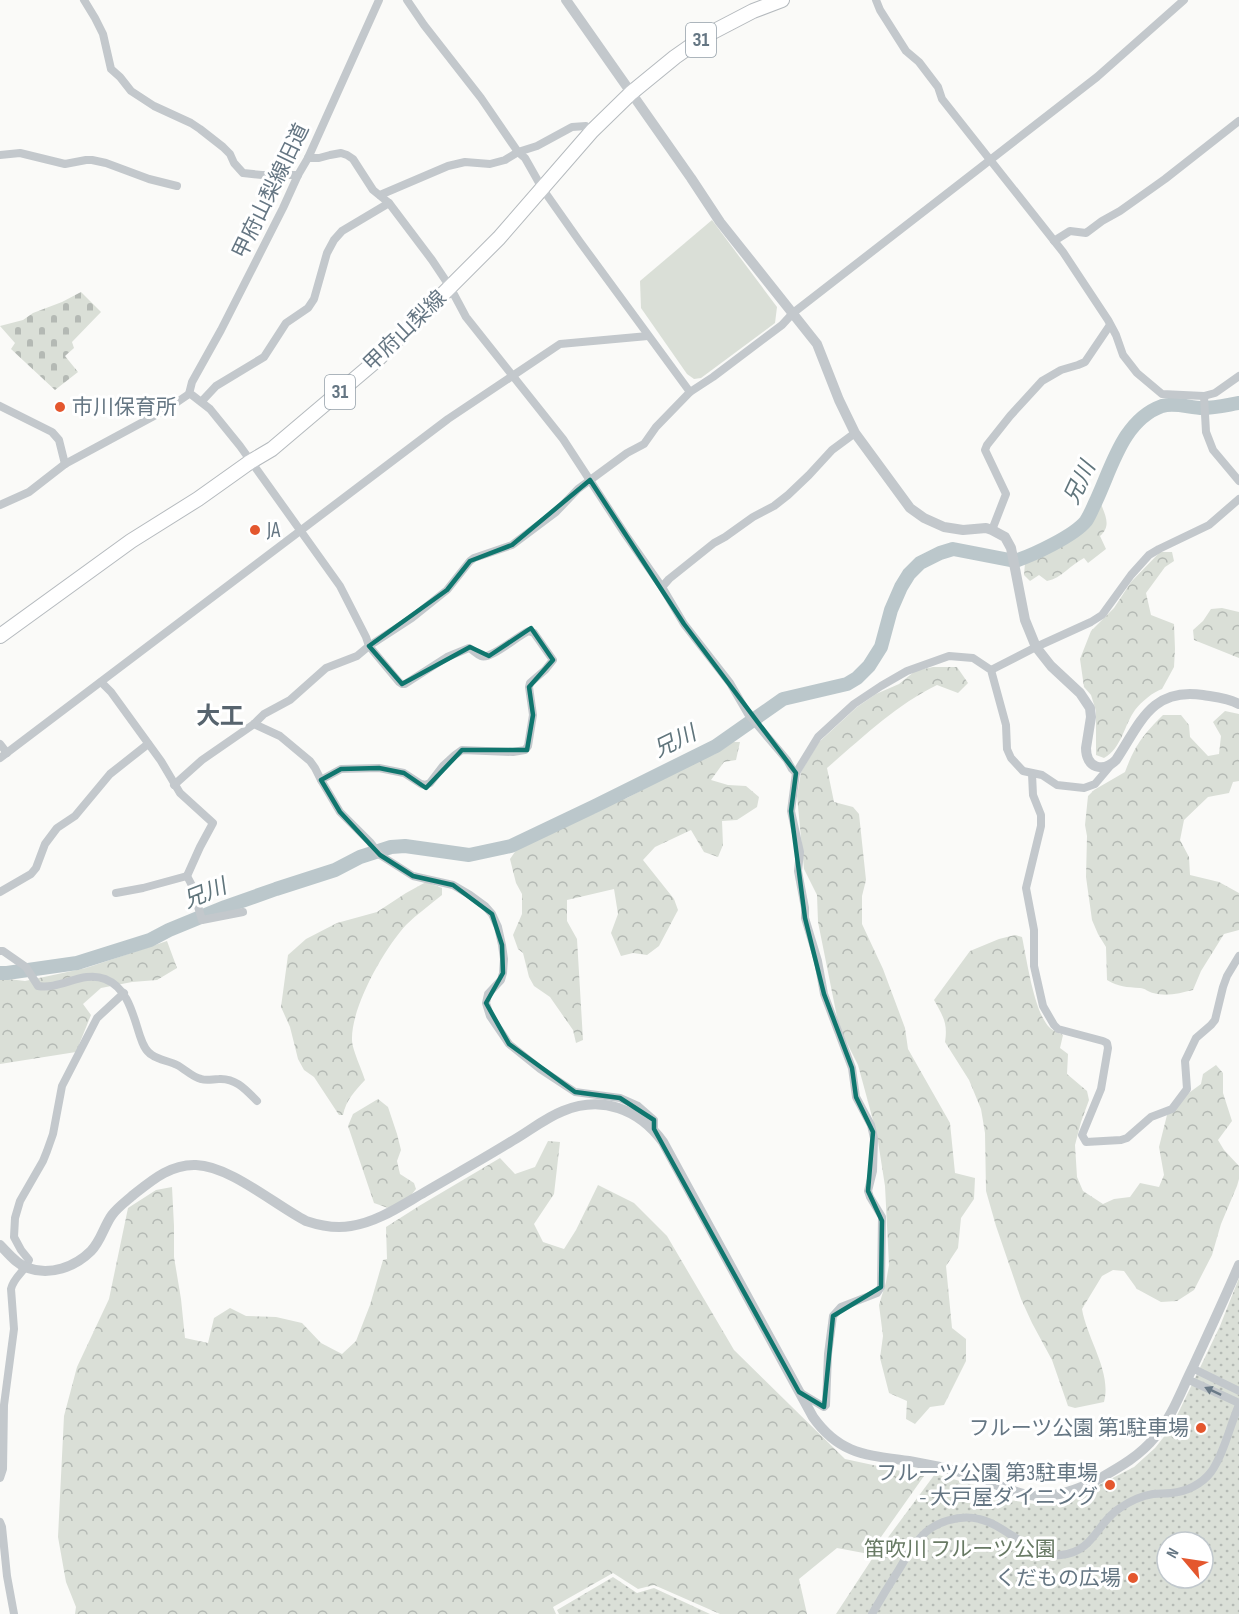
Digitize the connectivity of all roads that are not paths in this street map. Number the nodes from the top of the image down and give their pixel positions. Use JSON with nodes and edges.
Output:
{"nodes":[{"id":1,"x":84,"y":0,"type":"edge"},
{"id":2,"x":379,"y":0,"type":"edge"},
{"id":3,"x":407,"y":0,"type":"edge"},
{"id":4,"x":566,"y":0,"type":"edge"},
{"id":5,"x":782,"y":0,"type":"edge"},
{"id":6,"x":876,"y":0,"type":"edge"},
{"id":7,"x":1184,"y":0,"type":"edge"},
{"id":8,"x":631,"y":93,"type":"junction"},
{"id":9,"x":1239,"y":121,"type":"edge"},
{"id":10,"x":592,"y":131,"type":"junction"},
{"id":11,"x":518,"y":152,"type":"junction"},
{"id":12,"x":0,"y":155,"type":"edge"},
{"id":13,"x":308,"y":158,"type":"junction"},
{"id":14,"x":991,"y":160,"type":"junction"},
{"id":15,"x":298,"y":175,"type":"junction"},
{"id":16,"x":177,"y":186,"type":"dead end"},
{"id":17,"x":542,"y":188,"type":"junction"},
{"id":18,"x":380,"y":195,"type":"junction"},
{"id":19,"x":389,"y":203,"type":"junction"},
{"id":20,"x":1054,"y":241,"type":"junction"},
{"id":21,"x":450,"y":287,"type":"junction"},
{"id":22,"x":793,"y":314,"type":"junction"},
{"id":23,"x":1110,"y":325,"type":"junction"},
{"id":24,"x":648,"y":336,"type":"junction"},
{"id":25,"x":513,"y":376,"type":"junction"},
{"id":26,"x":1239,"y":376,"type":"edge"},
{"id":27,"x":690,"y":392,"type":"junction"},
{"id":28,"x":189,"y":394,"type":"junction"},
{"id":29,"x":1204,"y":399,"type":"junction"},
{"id":30,"x":202,"y":401,"type":"junction"},
{"id":31,"x":0,"y":406,"type":"edge"},
{"id":32,"x":855,"y":432,"type":"junction"},
{"id":33,"x":250,"y":462,"type":"junction"},
{"id":34,"x":65,"y":464,"type":"junction"},
{"id":35,"x":590,"y":480,"type":"junction"},
{"id":36,"x":1239,"y":481,"type":"edge"},
{"id":37,"x":1239,"y":499,"type":"edge"},
{"id":38,"x":0,"y":505,"type":"edge"},
{"id":39,"x":301,"y":530,"type":"junction"},
{"id":40,"x":992,"y":530,"type":"junction"},
{"id":41,"x":662,"y":587,"type":"junction"},
{"id":42,"x":0,"y":636,"type":"edge"},
{"id":43,"x":369,"y":646,"type":"junction"},
{"id":44,"x":1036,"y":647,"type":"junction"},
{"id":45,"x":991,"y":670,"type":"junction"},
{"id":46,"x":101,"y":682,"type":"junction"},
{"id":47,"x":1239,"y":704,"type":"edge"},
{"id":48,"x":254,"y":724,"type":"junction"},
{"id":49,"x":0,"y":744,"type":"edge"},
{"id":50,"x":148,"y":744,"type":"junction"},
{"id":51,"x":4,"y":756,"type":"edge"},
{"id":52,"x":1111,"y":765,"type":"junction"},
{"id":53,"x":796,"y":773,"type":"junction"},
{"id":54,"x":1032,"y":774,"type":"junction"},
{"id":55,"x":321,"y":780,"type":"junction"},
{"id":56,"x":174,"y":785,"type":"junction"},
{"id":57,"x":187,"y":876,"type":"junction"},
{"id":58,"x":0,"y":892,"type":"edge"},
{"id":59,"x":116,"y":893,"type":"dead end"},
{"id":60,"x":243,"y":912,"type":"dead end"},
{"id":61,"x":0,"y":951,"type":"edge"},
{"id":62,"x":1239,"y":956,"type":"edge"},
{"id":63,"x":124,"y":993,"type":"junction"},
{"id":64,"x":257,"y":1101,"type":"dead end"},
{"id":65,"x":654,"y":1129,"type":"junction"},
{"id":66,"x":0,"y":1245,"type":"edge"},
{"id":67,"x":1239,"y":1265,"type":"edge"},
{"id":68,"x":26,"y":1268,"type":"junction"},
{"id":69,"x":1192,"y":1368,"type":"junction"},
{"id":70,"x":1187,"y":1379,"type":"junction"},
{"id":71,"x":1239,"y":1391,"type":"edge"},
{"id":72,"x":799,"y":1392,"type":"junction"},
{"id":73,"x":1239,"y":1404,"type":"edge"},
{"id":74,"x":0,"y":1478,"type":"edge"},
{"id":75,"x":0,"y":1522,"type":"edge"},
{"id":76,"x":14,"y":1614,"type":"edge"},
{"id":77,"x":872,"y":1614,"type":"edge"}],
"edges":[{"from":1,"to":15,"type":"street"},
{"from":2,"to":13,"type":"street","name":"甲府山梨線旧道"},
{"from":3,"to":11,"type":"street"},
{"from":4,"to":8,"type":"street"},
{"from":5,"to":8,"type":"main road","name":"甲府山梨線","number":"31"},
{"from":6,"to":14,"type":"street"},
{"from":7,"to":14,"type":"street"},
{"from":8,"to":10,"type":"main road","name":"甲府山梨線","number":"31"},
{"from":8,"to":22,"type":"street"},
{"from":9,"to":20,"type":"street"},
{"from":10,"to":11,"type":"street"},
{"from":10,"to":17,"type":"main road","name":"甲府山梨線","number":"31"},
{"from":11,"to":17,"type":"street"},
{"from":11,"to":18,"type":"street"},
{"from":12,"to":16,"type":"street"},
{"from":13,"to":15,"type":"street","name":"甲府山梨線旧道"},
{"from":13,"to":18,"type":"street"},
{"from":14,"to":20,"type":"street"},
{"from":14,"to":22,"type":"street"},
{"from":15,"to":28,"type":"street","name":"甲府山梨線旧道"},
{"from":17,"to":21,"type":"main road","name":"甲府山梨線","number":"31"},
{"from":17,"to":24,"type":"street"},
{"from":18,"to":19,"type":"street"},
{"from":19,"to":21,"type":"street"},
{"from":19,"to":30,"type":"street"},
{"from":20,"to":23,"type":"street"},
{"from":21,"to":25,"type":"street"},
{"from":21,"to":33,"type":"main road","name":"甲府山梨線","number":"31"},
{"from":22,"to":27,"type":"street"},
{"from":22,"to":32,"type":"street"},
{"from":23,"to":29,"type":"street"},
{"from":23,"to":40,"type":"street"},
{"from":24,"to":25,"type":"street"},
{"from":24,"to":27,"type":"street"},
{"from":25,"to":35,"type":"street"},
{"from":25,"to":39,"type":"street"},
{"from":26,"to":29,"type":"street"},
{"from":27,"to":35,"type":"street"},
{"from":28,"to":30,"type":"street"},
{"from":28,"to":34,"type":"street"},
{"from":29,"to":36,"type":"street"},
{"from":30,"to":33,"type":"street"},
{"from":31,"to":34,"type":"street"},
{"from":32,"to":40,"type":"street"},
{"from":32,"to":41,"type":"street"},
{"from":33,"to":39,"type":"street"},
{"from":33,"to":42,"type":"main road","name":"甲府山梨線","number":"31"},
{"from":34,"to":38,"type":"street"},
{"from":35,"to":41,"type":"street"},
{"from":35,"to":43,"type":"street"},
{"from":37,"to":44,"type":"street"},
{"from":39,"to":43,"type":"street"},
{"from":39,"to":46,"type":"street"},
{"from":40,"to":44,"type":"street"},
{"from":41,"to":53,"type":"street"},
{"from":43,"to":48,"type":"street"},
{"from":43,"to":55,"type":"street"},
{"from":44,"to":45,"type":"street"},
{"from":44,"to":52,"type":"street"},
{"from":45,"to":53,"type":"street"},
{"from":45,"to":54,"type":"street"},
{"from":46,"to":50,"type":"street"},
{"from":46,"to":51,"type":"street"},
{"from":47,"to":52,"type":"street"},
{"from":48,"to":55,"type":"street"},
{"from":48,"to":56,"type":"street"},
{"from":49,"to":51,"type":"street"},
{"from":50,"to":56,"type":"street"},
{"from":50,"to":58,"type":"street"},
{"from":52,"to":54,"type":"street"},
{"from":53,"to":72,"type":"street"},
{"from":54,"to":62,"type":"street"},
{"from":55,"to":65,"type":"street"},
{"from":56,"to":57,"type":"street"},
{"from":57,"to":59,"type":"street"},
{"from":57,"to":60,"type":"street"},
{"from":61,"to":63,"type":"street"},
{"from":63,"to":64,"type":"street"},
{"from":63,"to":68,"type":"street"},
{"from":65,"to":68,"type":"street"},
{"from":65,"to":72,"type":"street"},
{"from":66,"to":68,"type":"street"},
{"from":67,"to":69,"type":"street"},
{"from":68,"to":74,"type":"street"},
{"from":69,"to":70,"type":"street"},
{"from":69,"to":71,"type":"street"},
{"from":70,"to":72,"type":"street"},
{"from":73,"to":70,"type":"street","one_way":true},
{"from":73,"to":77,"type":"street"},
{"from":75,"to":76,"type":"street"}]}
